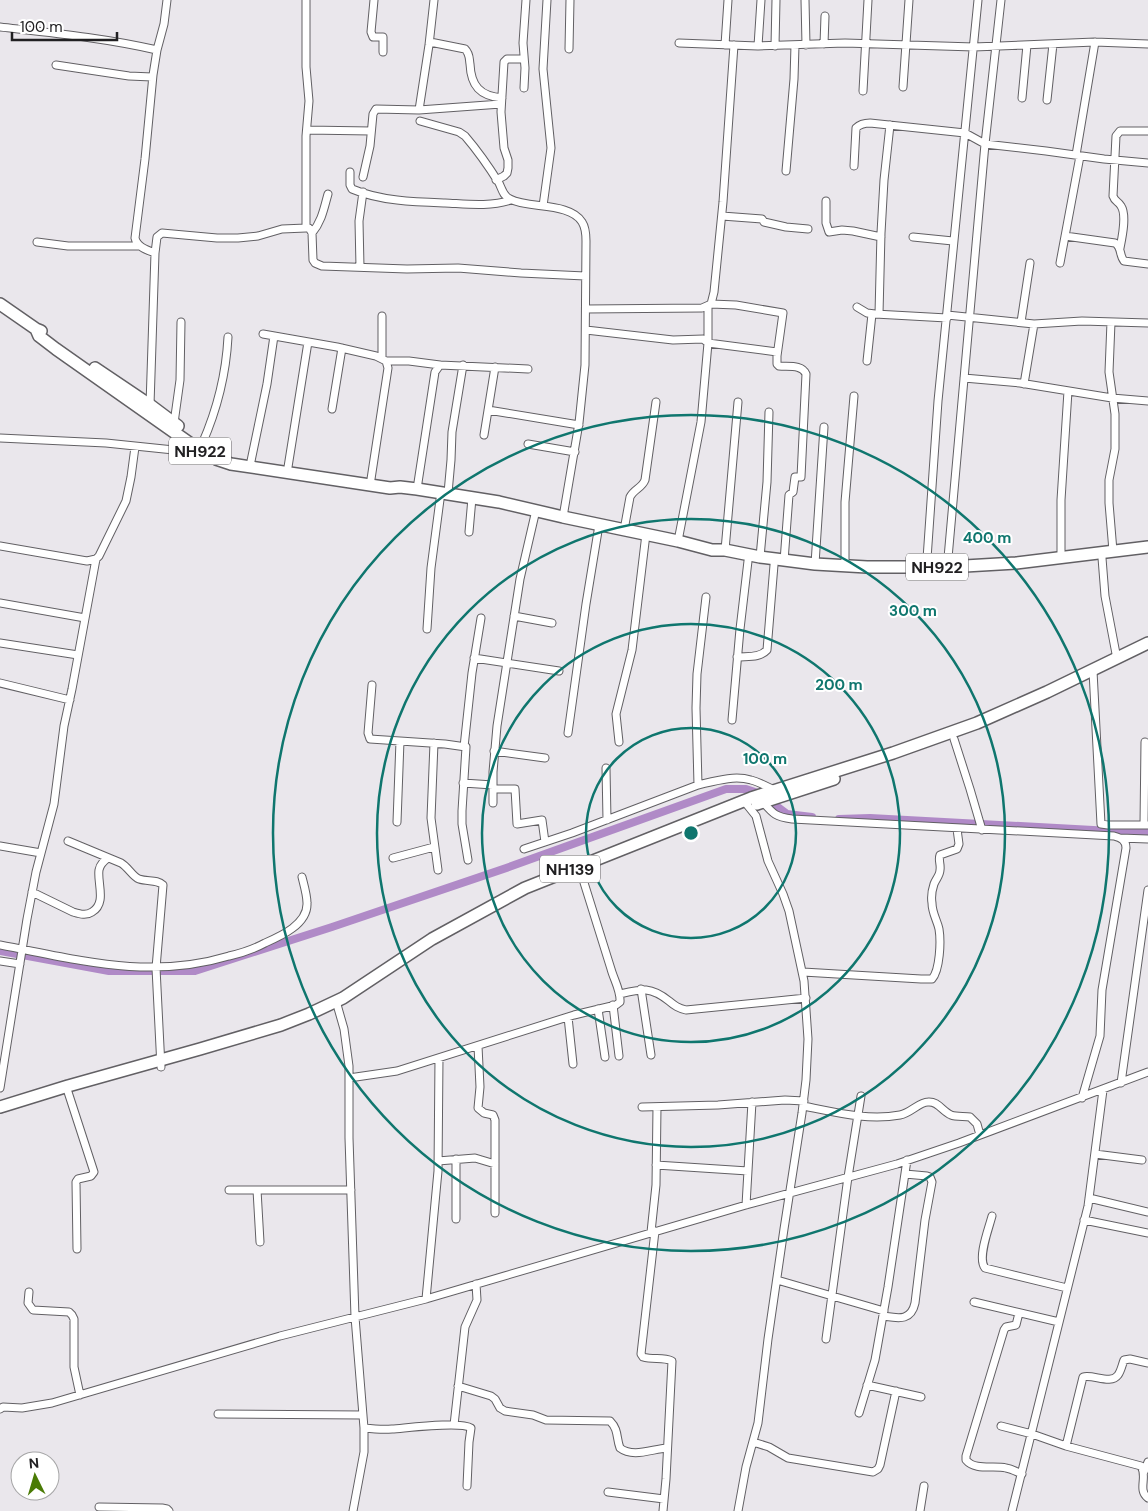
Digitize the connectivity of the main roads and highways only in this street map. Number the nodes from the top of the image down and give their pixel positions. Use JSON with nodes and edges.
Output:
{"nodes":[{"id":1,"x":0,"y":304,"type":"edge"},
{"id":2,"x":36,"y":329,"type":"junction"},
{"id":3,"x":200,"y":447,"type":"junction"},
{"id":4,"x":400,"y":487,"type":"junction"},
{"id":5,"x":1148,"y":547,"type":"edge"},
{"id":6,"x":712,"y":550,"type":"junction"},
{"id":7,"x":1148,"y":553,"type":"edge"},
{"id":8,"x":779,"y":563,"type":"junction"},
{"id":9,"x":927,"y":570,"type":"junction"},
{"id":10,"x":947,"y":570,"type":"junction"},
{"id":11,"x":1148,"y":643,"type":"edge"},
{"id":12,"x":1148,"y":651,"type":"edge"},
{"id":13,"x":1093,"y":674,"type":"junction"},
{"id":14,"x":978,"y":726,"type":"junction"},
{"id":15,"x":746,"y":804,"type":"junction"},
{"id":16,"x":337,"y":1005,"type":"junction"},
{"id":17,"x":161,"y":1063,"type":"junction"},
{"id":18,"x":0,"y":1107,"type":"edge"},
{"id":19,"x":0,"y":1114,"type":"edge"}],
"edges":[{"from":1,"to":2,"type":"main road"},
{"from":2,"to":3,"type":"main road"},
{"from":2,"to":3,"type":"main road","number":"NH922"},
{"from":3,"to":4,"type":"main road"},
{"from":3,"to":4,"type":"main road","number":"NH922"},
{"from":4,"to":6,"type":"main road","number":"NH922"},
{"from":5,"to":10,"type":"main road","number":"NH922"},
{"from":6,"to":8,"type":"main road","number":"NH922"},
{"from":6,"to":8,"type":"main road"},
{"from":7,"to":10,"type":"main road"},
{"from":8,"to":9,"type":"main road","number":"NH922"},
{"from":8,"to":9,"type":"main road"},
{"from":9,"to":10,"type":"main road"},
{"from":11,"to":13,"type":"main road","number":"NH139"},
{"from":12,"to":13,"type":"main road","number":"NH139"},
{"from":13,"to":14,"type":"main road","number":"NH139"},
{"from":14,"to":15,"type":"main road","number":"NH139"},
{"from":14,"to":15,"type":"main road","number":"NH139"},
{"from":15,"to":16,"type":"main road","number":"NH139"},
{"from":15,"to":16,"type":"main road","number":"NH139"},
{"from":16,"to":17,"type":"main road","number":"NH139"},
{"from":17,"to":18,"type":"main road","number":"NH139"},
{"from":17,"to":19,"type":"main road","number":"NH139"}]}
